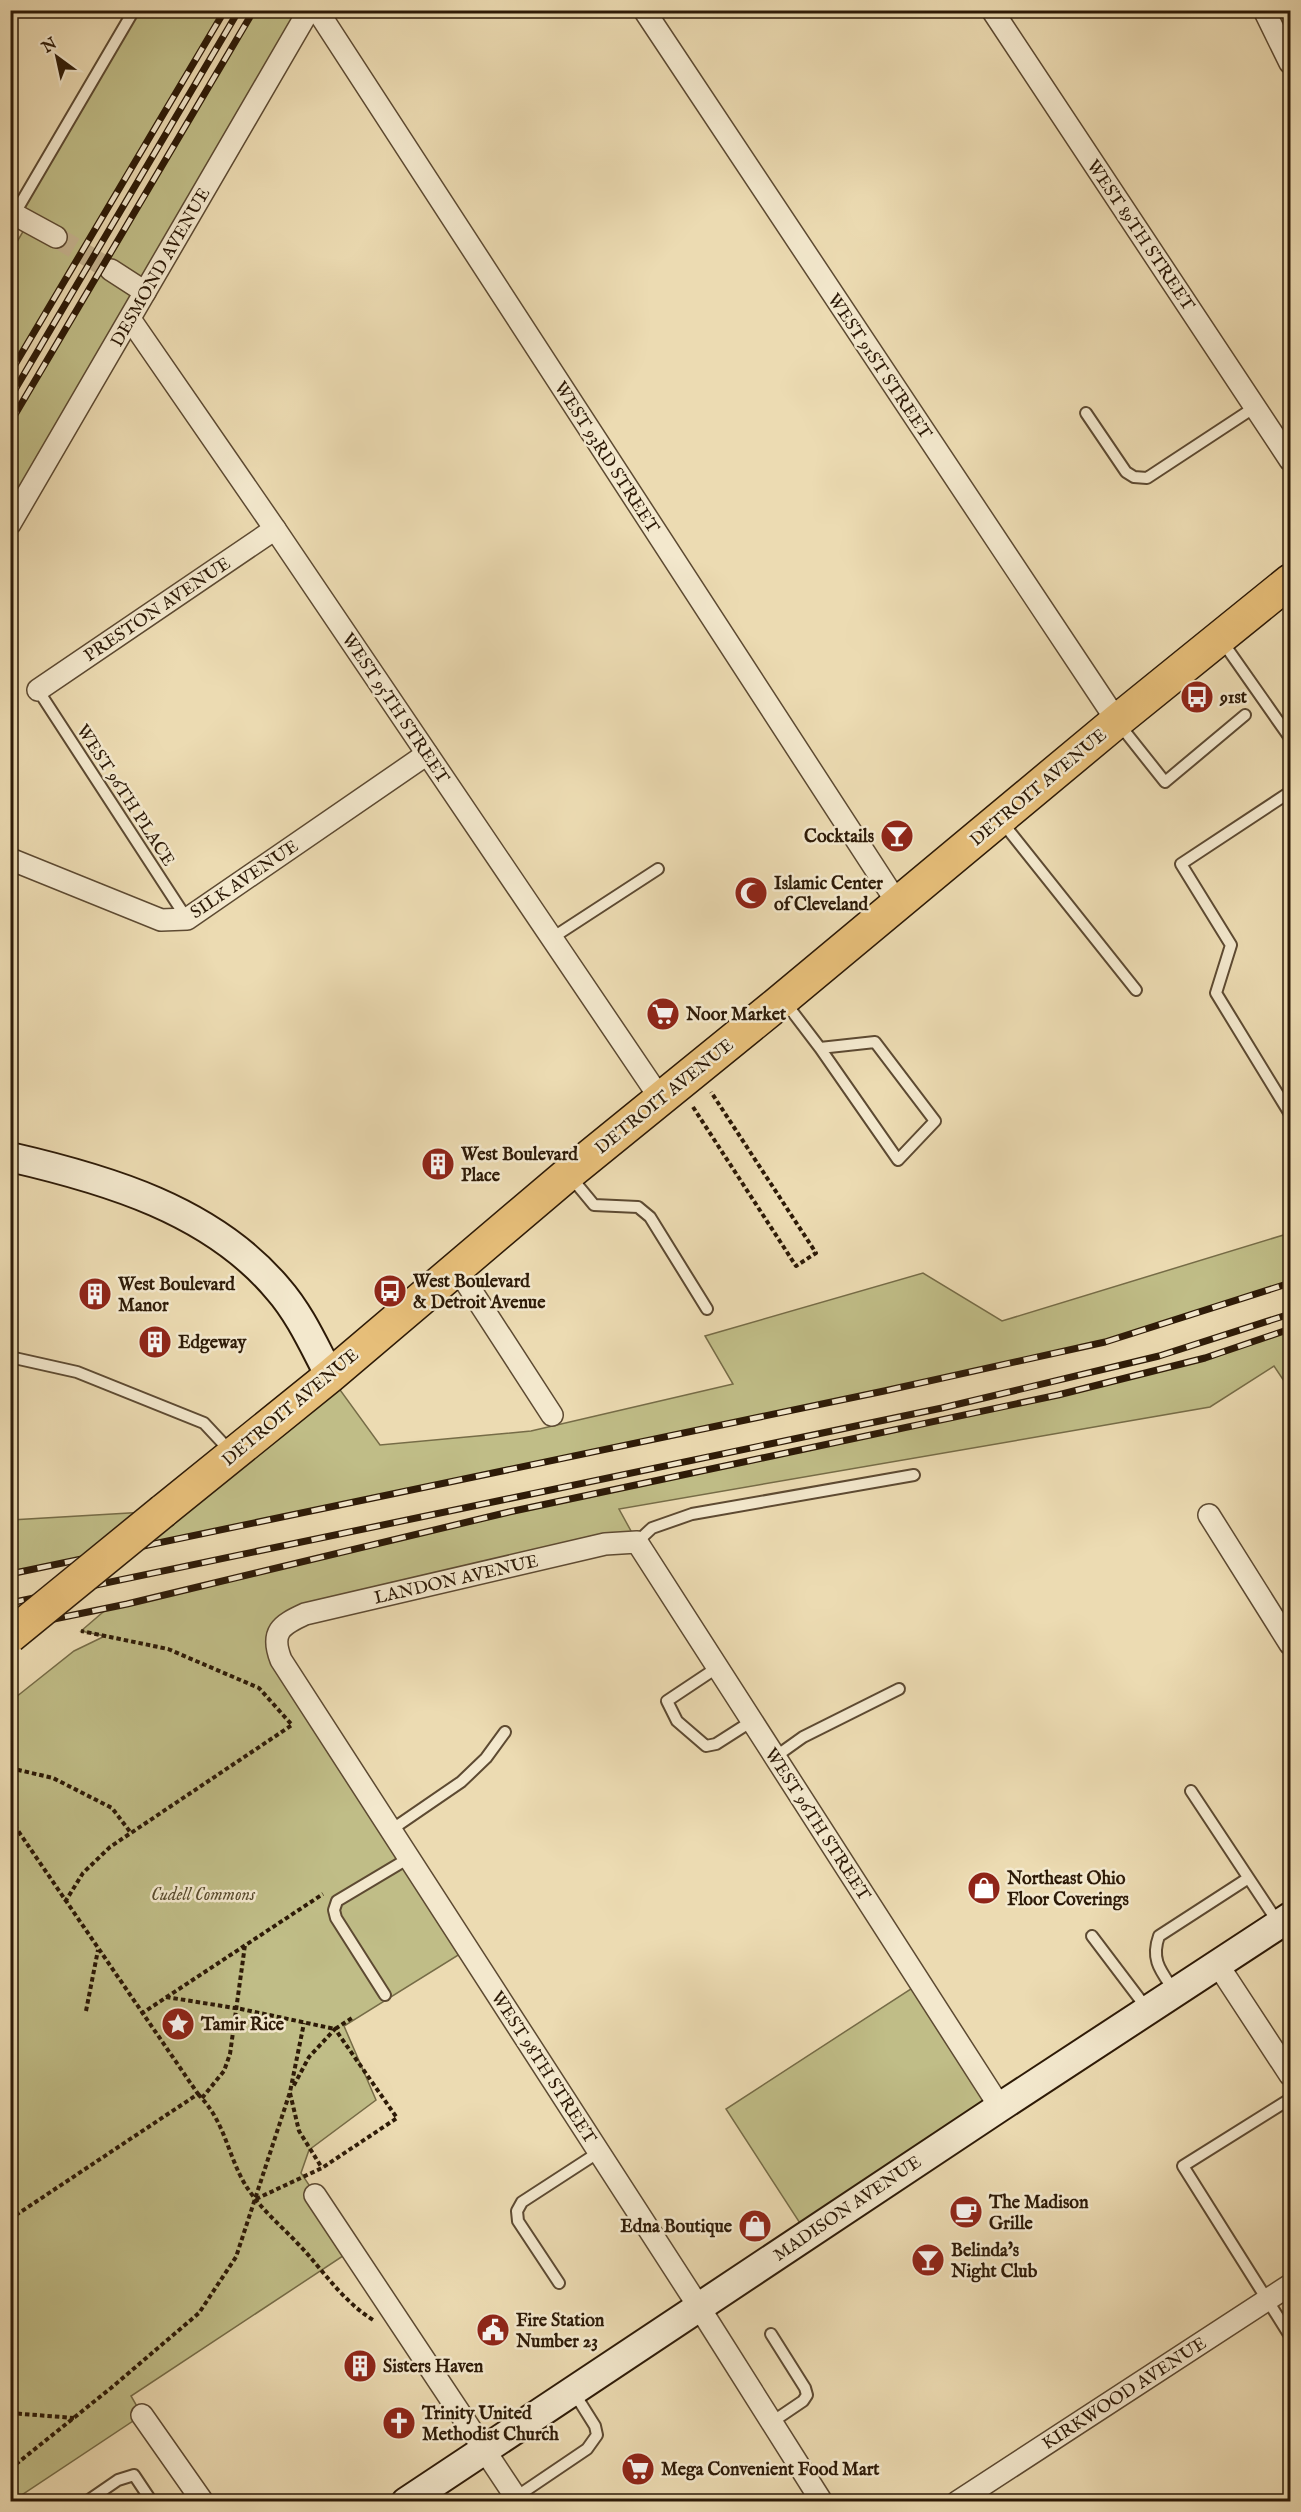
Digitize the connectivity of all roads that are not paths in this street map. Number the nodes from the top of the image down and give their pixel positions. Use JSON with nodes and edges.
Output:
{"nodes":[{"id":1,"x":134,"y":10,"type":"edge"},
{"id":2,"x":309,"y":10,"type":"edge"},
{"id":3,"x":317,"y":10,"type":"edge"},
{"id":4,"x":644,"y":10,"type":"edge"},
{"id":5,"x":992,"y":10,"type":"edge"},
{"id":6,"x":1264,"y":10,"type":"edge"},
{"id":7,"x":1290,"y":63,"type":"edge"},
{"id":8,"x":13,"y":212,"type":"edge"},
{"id":9,"x":56,"y":237,"type":"tunnel mouth"},
{"id":10,"x":111,"y":270,"type":"tunnel mouth"},
{"id":11,"x":146,"y":292,"type":"junction"},
{"id":12,"x":130,"y":319,"type":"junction"},
{"id":13,"x":1255,"y":407,"type":"junction"},
{"id":14,"x":1086,"y":413,"type":"dead end"},
{"id":15,"x":1290,"y":460,"type":"edge"},
{"id":16,"x":10,"y":524,"type":"edge"},
{"id":17,"x":275,"y":529,"type":"junction"},
{"id":18,"x":1288,"y":590,"type":"edge"},
{"id":19,"x":1220,"y":638,"type":"junction"},
{"id":20,"x":38,"y":690,"type":"joint"},
{"id":21,"x":1245,"y":715,"type":"dead end"},
{"id":22,"x":1117,"y":721,"type":"junction"},
{"id":23,"x":1290,"y":738,"type":"edge"},
{"id":24,"x":427,"y":754,"type":"junction"},
{"id":25,"x":1290,"y":792,"type":"edge"},
{"id":26,"x":1000,"y":819,"type":"junction"},
{"id":27,"x":10,"y":859,"type":"edge"},
{"id":28,"x":658,"y":870,"type":"dead end"},
{"id":29,"x":898,"y":904,"type":"junction"},
{"id":30,"x":187,"y":919,"type":"junction"},
{"id":31,"x":552,"y":938,"type":"junction"},
{"id":32,"x":1136,"y":990,"type":"dead end"},
{"id":33,"x":783,"y":1000,"type":"junction"},
{"id":34,"x":820,"y":1048,"type":"junction"},
{"id":35,"x":660,"y":1098,"type":"junction"},
{"id":36,"x":1290,"y":1114,"type":"edge"},
{"id":37,"x":10,"y":1157,"type":"edge"},
{"id":38,"x":568,"y":1174,"type":"junction"},
{"id":39,"x":456,"y":1267,"type":"junction"},
{"id":40,"x":707,"y":1309,"type":"dead end"},
{"id":41,"x":10,"y":1358,"type":"edge"},
{"id":42,"x":330,"y":1376,"type":"junction"},
{"id":43,"x":552,"y":1415,"type":"dead end"},
{"id":44,"x":233,"y":1454,"type":"junction"},
{"id":45,"x":914,"y":1475,"type":"dead end"},
{"id":46,"x":1209,"y":1515,"type":"dead end"},
{"id":47,"x":637,"y":1542,"type":"junction"},
{"id":48,"x":280,"y":1630,"type":"joint"},
{"id":49,"x":10,"y":1636,"type":"edge"},
{"id":50,"x":1290,"y":1644,"type":"edge"},
{"id":51,"x":718,"y":1667,"type":"junction"},
{"id":52,"x":899,"y":1689,"type":"dead end"},
{"id":53,"x":752,"y":1721,"type":"junction"},
{"id":54,"x":505,"y":1732,"type":"dead end"},
{"id":55,"x":775,"y":1757,"type":"junction"},
{"id":56,"x":1191,"y":1791,"type":"dead end"},
{"id":57,"x":391,"y":1830,"type":"junction"},
{"id":58,"x":409,"y":1858,"type":"junction"},
{"id":59,"x":1247,"y":1879,"type":"junction"},
{"id":60,"x":1285,"y":1921,"type":"edge"},
{"id":61,"x":1092,"y":1936,"type":"dead end"},
{"id":62,"x":1218,"y":1965,"type":"junction"},
{"id":63,"x":1175,"y":1993,"type":"junction"},
{"id":64,"x":385,"y":1995,"type":"dead end"},
{"id":65,"x":1148,"y":2010,"type":"junction"},
{"id":66,"x":1290,"y":2075,"type":"edge"},
{"id":67,"x":1290,"y":2099,"type":"edge"},
{"id":68,"x":1000,"y":2107,"type":"junction"},
{"id":69,"x":599,"y":2152,"type":"junction"},
{"id":70,"x":315,"y":2195,"type":"dead end"},
{"id":71,"x":559,"y":2283,"type":"dead end"},
{"id":72,"x":1290,"y":2285,"type":"edge"},
{"id":73,"x":1267,"y":2300,"type":"junction"},
{"id":74,"x":699,"y":2307,"type":"junction"},
{"id":75,"x":771,"y":2334,"type":"dead end"},
{"id":76,"x":1290,"y":2336,"type":"edge"},
{"id":77,"x":573,"y":2391,"type":"junction"},
{"id":78,"x":142,"y":2415,"type":"dead end"},
{"id":79,"x":772,"y":2422,"type":"junction"},
{"id":80,"x":485,"y":2450,"type":"junction"},
{"id":81,"x":517,"y":2499,"type":"edge"},
{"id":82,"x":86,"y":2502,"type":"edge"},
{"id":83,"x":152,"y":2502,"type":"edge"},
{"id":84,"x":203,"y":2502,"type":"edge"},
{"id":85,"x":406,"y":2502,"type":"edge"},
{"id":86,"x":822,"y":2502,"type":"edge"},
{"id":87,"x":957,"y":2502,"type":"edge"}],
"edges":[{"from":1,"to":8,"type":"lane"},
{"from":2,"to":11,"type":"street","name":"DESMOND AVENUE"},
{"from":3,"to":29,"type":"street","name":"WEST 93RD STREET"},
{"from":4,"to":22,"type":"street","name":"WEST 91ST STREET"},
{"from":5,"to":13,"type":"street","name":"WEST 89TH STREET"},
{"from":6,"to":7,"type":"street"},
{"from":8,"to":9,"type":"street"},
{"from":10,"to":11,"type":"street"},
{"from":11,"to":12,"type":"street","name":"DESMOND AVENUE"},
{"from":12,"to":16,"type":"street","name":"DESMOND AVENUE"},
{"from":12,"to":17,"type":"street","name":"WEST 95TH STREET"},
{"from":13,"to":14,"type":"lane"},
{"from":13,"to":15,"type":"street","name":"WEST 89TH STREET"},
{"from":17,"to":20,"type":"street","name":"PRESTON AVENUE"},
{"from":17,"to":24,"type":"street","name":"WEST 95TH STREET"},
{"from":18,"to":19,"type":"main road","name":"DETROIT AVENUE"},
{"from":19,"to":22,"type":"main road","name":"DETROIT AVENUE"},
{"from":19,"to":23,"type":"lane"},
{"from":20,"to":30,"type":"lane","name":"WEST 96TH PLACE"},
{"from":21,"to":22,"type":"lane"},
{"from":22,"to":26,"type":"main road","name":"DETROIT AVENUE"},
{"from":24,"to":30,"type":"street","name":"SILK AVENUE"},
{"from":24,"to":31,"type":"street","name":"WEST 95TH STREET"},
{"from":25,"to":36,"type":"lane"},
{"from":26,"to":29,"type":"main road","name":"DETROIT AVENUE"},
{"from":26,"to":32,"type":"lane"},
{"from":27,"to":30,"type":"street","name":"SILK AVENUE"},
{"from":28,"to":31,"type":"lane"},
{"from":29,"to":33,"type":"main road","name":"DETROIT AVENUE"},
{"from":31,"to":35,"type":"street","name":"WEST 95TH STREET"},
{"from":33,"to":34,"type":"lane"},
{"from":33,"to":35,"type":"main road","name":"DETROIT AVENUE"},
{"from":34,"to":34,"type":"lane"},
{"from":35,"to":38,"type":"main road","name":"DETROIT AVENUE"},
{"from":37,"to":42,"type":"street"},
{"from":38,"to":39,"type":"main road","name":"DETROIT AVENUE"},
{"from":38,"to":40,"type":"lane"},
{"from":39,"to":42,"type":"main road","name":"DETROIT AVENUE"},
{"from":39,"to":43,"type":"street"},
{"from":41,"to":44,"type":"lane"},
{"from":42,"to":44,"type":"main road","name":"DETROIT AVENUE"},
{"from":44,"to":49,"type":"main road","name":"DETROIT AVENUE","bridge":true},
{"from":45,"to":47,"type":"lane"},
{"from":46,"to":50,"type":"street"},
{"from":47,"to":48,"type":"street","name":"LANDON AVENUE"},
{"from":47,"to":51,"type":"street","name":"WEST 96TH STREET"},
{"from":48,"to":57,"type":"street","name":"WEST 98TH STREET"},
{"from":51,"to":53,"type":"street","name":"WEST 96TH STREET"},
{"from":51,"to":53,"type":"lane"},
{"from":52,"to":55,"type":"lane"},
{"from":53,"to":55,"type":"street","name":"WEST 96TH STREET"},
{"from":54,"to":57,"type":"lane"},
{"from":55,"to":68,"type":"street","name":"WEST 96TH STREET"},
{"from":56,"to":59,"type":"lane"},
{"from":57,"to":58,"type":"street","name":"WEST 98TH STREET"},
{"from":58,"to":64,"type":"lane"},
{"from":58,"to":69,"type":"street","name":"WEST 98TH STREET"},
{"from":59,"to":60,"type":"lane"},
{"from":59,"to":63,"type":"lane"},
{"from":60,"to":62,"type":"street","name":"MADISON AVENUE"},
{"from":61,"to":65,"type":"lane"},
{"from":62,"to":63,"type":"street","name":"MADISON AVENUE"},
{"from":62,"to":66,"type":"street"},
{"from":63,"to":65,"type":"street","name":"MADISON AVENUE"},
{"from":65,"to":68,"type":"street","name":"MADISON AVENUE"},
{"from":67,"to":73,"type":"lane"},
{"from":68,"to":74,"type":"street","name":"MADISON AVENUE"},
{"from":69,"to":71,"type":"lane"},
{"from":69,"to":74,"type":"street","name":"WEST 98TH STREET"},
{"from":70,"to":80,"type":"street"},
{"from":72,"to":73,"type":"street","name":"KIRKWOOD AVENUE"},
{"from":73,"to":76,"type":"lane"},
{"from":73,"to":87,"type":"street","name":"KIRKWOOD AVENUE"},
{"from":74,"to":77,"type":"street","name":"MADISON AVENUE"},
{"from":74,"to":79,"type":"street","name":"WEST 98TH STREET"},
{"from":75,"to":79,"type":"lane"},
{"from":77,"to":80,"type":"street","name":"MADISON AVENUE"},
{"from":77,"to":81,"type":"lane"},
{"from":78,"to":84,"type":"street"},
{"from":79,"to":86,"type":"street","name":"WEST 98TH STREET"},
{"from":80,"to":81,"type":"street"},
{"from":80,"to":85,"type":"street","name":"MADISON AVENUE"},
{"from":82,"to":83,"type":"lane"}]}
